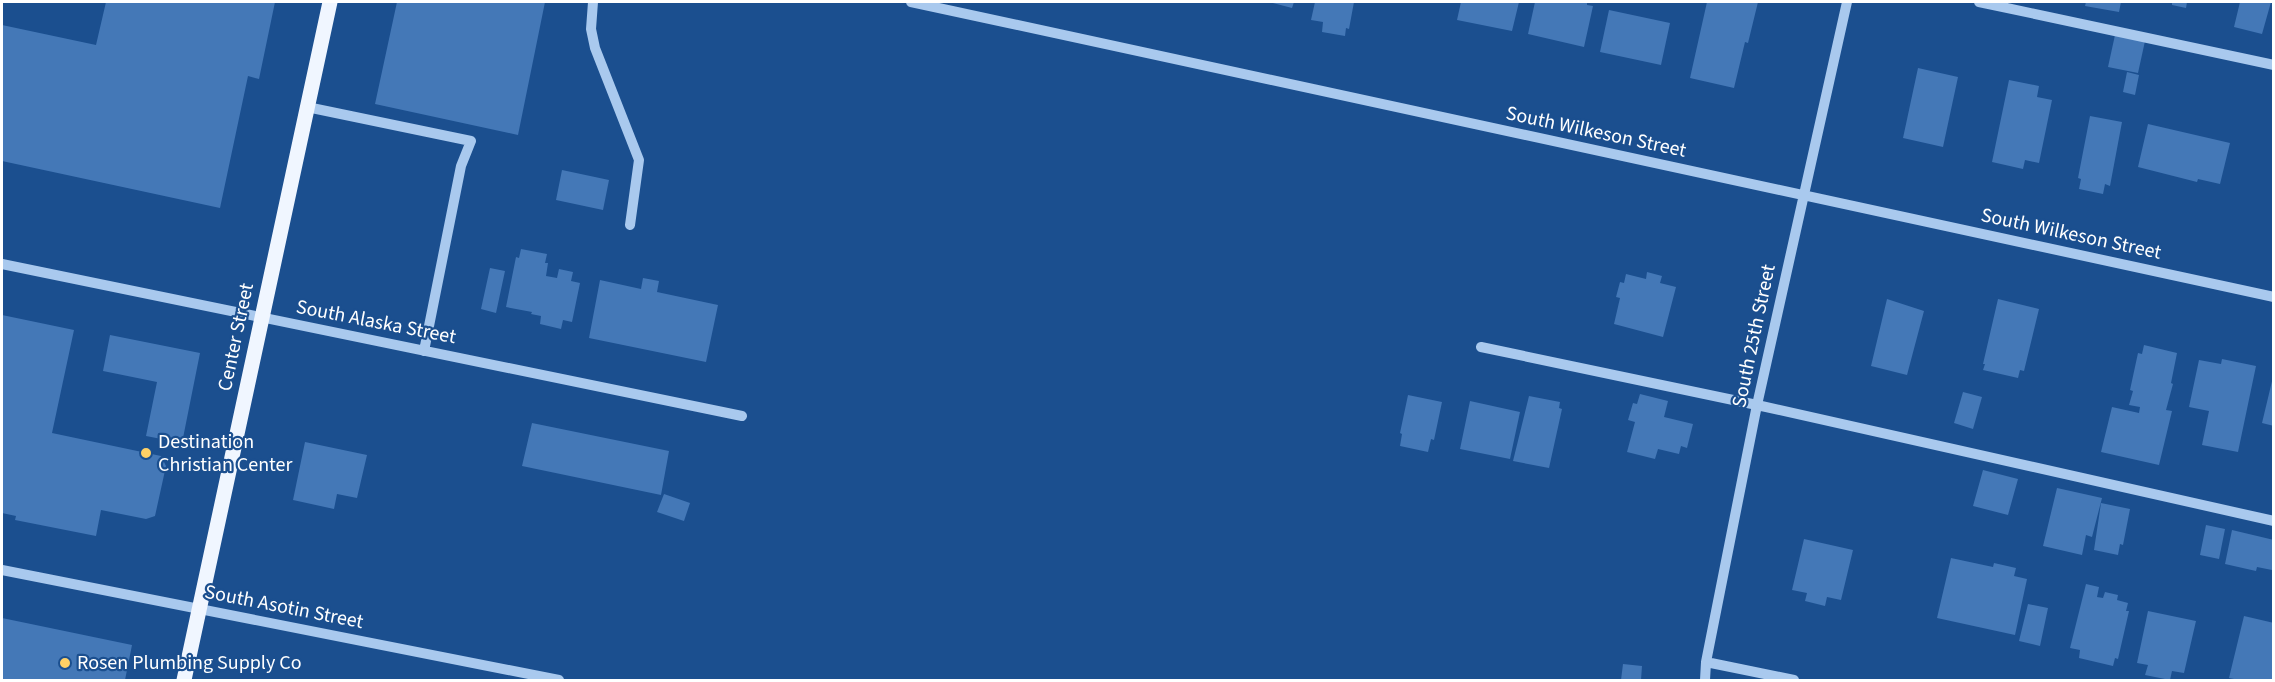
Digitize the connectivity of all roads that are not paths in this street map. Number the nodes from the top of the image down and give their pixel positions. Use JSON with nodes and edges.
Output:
{"nodes":[{"id":1,"x":330,"y":2,"type":"edge"},
{"id":2,"x":593,"y":2,"type":"edge"},
{"id":3,"x":911,"y":2,"type":"edge"},
{"id":4,"x":1846,"y":2,"type":"edge"},
{"id":5,"x":1979,"y":2,"type":"edge"},
{"id":6,"x":2274,"y":64,"type":"edge"},
{"id":7,"x":307,"y":107,"type":"junction"},
{"id":8,"x":1803,"y":196,"type":"junction"},
{"id":9,"x":630,"y":225,"type":"dead end"},
{"id":10,"x":2,"y":264,"type":"edge"},
{"id":11,"x":2274,"y":297,"type":"edge"},
{"id":12,"x":262,"y":318,"type":"junction"},
{"id":13,"x":1481,"y":347,"type":"dead end"},
{"id":14,"x":424,"y":351,"type":"junction"},
{"id":15,"x":1757,"y":405,"type":"junction"},
{"id":16,"x":742,"y":416,"type":"dead end"},
{"id":17,"x":2274,"y":521,"type":"edge"},
{"id":18,"x":2,"y":570,"type":"edge"},
{"id":19,"x":200,"y":609,"type":"junction"},
{"id":20,"x":1706,"y":662,"type":"junction"},
{"id":21,"x":184,"y":681,"type":"edge"},
{"id":22,"x":559,"y":681,"type":"edge"},
{"id":23,"x":1705,"y":681,"type":"edge"},
{"id":24,"x":1794,"y":681,"type":"edge"}],
"edges":[{"from":1,"to":7,"type":"main road","name":"Center Street"},
{"from":2,"to":9,"type":"street"},
{"from":3,"to":8,"type":"street","name":"South Wilkeson Street"},
{"from":4,"to":8,"type":"street","name":"South 25th Street"},
{"from":5,"to":6,"type":"street"},
{"from":7,"to":12,"type":"main road","name":"Center Street"},
{"from":7,"to":14,"type":"street"},
{"from":8,"to":11,"type":"street","name":"South Wilkeson Street"},
{"from":8,"to":15,"type":"street","name":"South 25th Street"},
{"from":10,"to":12,"type":"street","name":"South Alaska Street"},
{"from":12,"to":14,"type":"street","name":"South Alaska Street"},
{"from":12,"to":19,"type":"main road","name":"Center Street"},
{"from":13,"to":15,"type":"street"},
{"from":14,"to":16,"type":"street","name":"South Alaska Street"},
{"from":15,"to":17,"type":"street"},
{"from":15,"to":20,"type":"street","name":"South 25th Street"},
{"from":18,"to":19,"type":"street","name":"South Asotin Street"},
{"from":19,"to":21,"type":"main road","name":"Center Street"},
{"from":19,"to":22,"type":"street","name":"South Asotin Street"},
{"from":20,"to":23,"type":"street","name":"South 25th Street"},
{"from":20,"to":24,"type":"street"}]}
